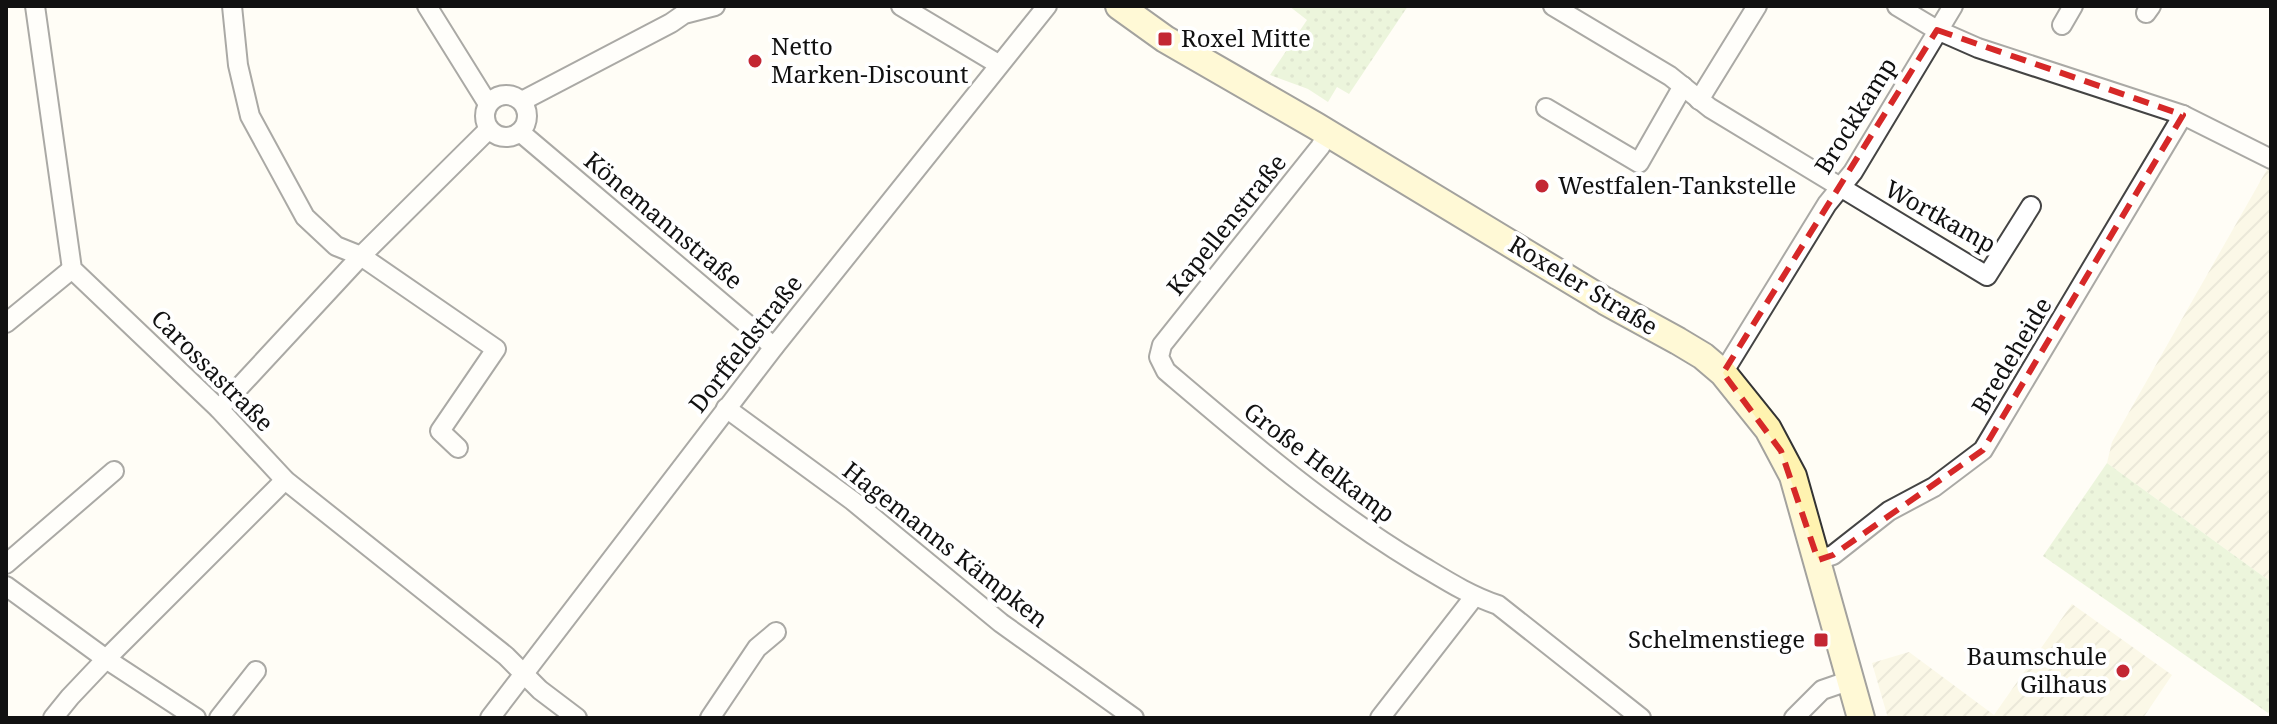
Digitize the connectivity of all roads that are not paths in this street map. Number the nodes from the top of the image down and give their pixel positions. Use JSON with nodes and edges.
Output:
{"nodes":[{"id":1,"x":35,"y":6,"type":"edge"},
{"id":2,"x":232,"y":6,"type":"edge"},
{"id":3,"x":427,"y":6,"type":"edge"},
{"id":4,"x":715,"y":6,"type":"edge"},
{"id":5,"x":901,"y":6,"type":"edge"},
{"id":6,"x":1047,"y":6,"type":"edge"},
{"id":7,"x":1119,"y":6,"type":"edge"},
{"id":8,"x":1553,"y":6,"type":"edge"},
{"id":9,"x":1757,"y":6,"type":"edge"},
{"id":10,"x":1897,"y":6,"type":"edge"},
{"id":11,"x":1953,"y":6,"type":"edge"},
{"id":12,"x":2073,"y":6,"type":"edge"},
{"id":13,"x":681,"y":10,"type":"edge"},
{"id":14,"x":2062,"y":25,"type":"dead end"},
{"id":15,"x":1937,"y":30,"type":"junction"},
{"id":16,"x":998,"y":64,"type":"junction"},
{"id":17,"x":1683,"y":86,"type":"junction"},
{"id":18,"x":1699,"y":100,"type":"junction"},
{"id":19,"x":522,"y":101,"type":"junction"},
{"id":20,"x":488,"y":104,"type":"junction"},
{"id":21,"x":1546,"y":108,"type":"dead end"},
{"id":22,"x":2183,"y":115,"type":"junction"},
{"id":23,"x":489,"y":129,"type":"junction"},
{"id":24,"x":520,"y":132,"type":"junction"},
{"id":25,"x":1328,"y":134,"type":"junction"},
{"id":26,"x":2271,"y":159,"type":"edge"},
{"id":27,"x":1841,"y":188,"type":"junction"},
{"id":28,"x":2031,"y":206,"type":"dead end"},
{"id":29,"x":361,"y":256,"type":"junction"},
{"id":30,"x":72,"y":269,"type":"junction"},
{"id":31,"x":6,"y":323,"type":"edge"},
{"id":32,"x":1162,"y":345,"type":"joint"},
{"id":33,"x":774,"y":347,"type":"junction"},
{"id":34,"x":1723,"y":373,"type":"junction"},
{"id":35,"x":726,"y":408,"type":"junction"},
{"id":36,"x":219,"y":409,"type":"junction"},
{"id":37,"x":458,"y":448,"type":"dead end"},
{"id":38,"x":114,"y":471,"type":"dead end"},
{"id":39,"x":285,"y":480,"type":"junction"},
{"id":40,"x":1818,"y":560,"type":"junction"},
{"id":41,"x":6,"y":564,"type":"edge"},
{"id":42,"x":6,"y":586,"type":"edge"},
{"id":43,"x":1474,"y":597,"type":"junction"},
{"id":44,"x":776,"y":632,"type":"dead end"},
{"id":45,"x":106,"y":659,"type":"junction"},
{"id":46,"x":256,"y":671,"type":"dead end"},
{"id":47,"x":524,"y":674,"type":"junction"},
{"id":48,"x":1851,"y":680,"type":"junction"},
{"id":49,"x":1858,"y":717,"type":"edge"},
{"id":50,"x":53,"y":718,"type":"edge"},
{"id":51,"x":196,"y":718,"type":"edge"},
{"id":52,"x":219,"y":718,"type":"edge"},
{"id":53,"x":490,"y":718,"type":"edge"},
{"id":54,"x":577,"y":718,"type":"edge"},
{"id":55,"x":710,"y":718,"type":"edge"},
{"id":56,"x":1134,"y":718,"type":"edge"},
{"id":57,"x":1380,"y":718,"type":"edge"},
{"id":58,"x":1641,"y":718,"type":"edge"},
{"id":59,"x":1794,"y":718,"type":"edge"}],
"edges":[{"from":1,"to":30,"type":"street"},
{"from":2,"to":29,"type":"street"},
{"from":3,"to":20,"type":"street"},
{"from":4,"to":13,"type":"street"},
{"from":5,"to":16,"type":"street"},
{"from":6,"to":16,"type":"street","name":"Dorffeldstraße"},
{"from":7,"to":25,"type":"main road","name":"Roxeler Straße"},
{"from":8,"to":17,"type":"street"},
{"from":9,"to":18,"type":"street"},
{"from":10,"to":15,"type":"street"},
{"from":11,"to":15,"type":"street","name":"Brockkamp"},
{"from":12,"to":14,"type":"street"},
{"from":13,"to":19,"type":"street"},
{"from":15,"to":22,"type":"street"},
{"from":15,"to":27,"type":"street","name":"Brockkamp"},
{"from":16,"to":33,"type":"street","name":"Dorffeldstraße"},
{"from":17,"to":18,"type":"street"},
{"from":17,"to":21,"type":"street"},
{"from":18,"to":27,"type":"street"},
{"from":19,"to":20,"type":"street"},
{"from":19,"to":24,"type":"street"},
{"from":20,"to":23,"type":"street"},
{"from":22,"to":26,"type":"street"},
{"from":22,"to":40,"type":"street","name":"Bredeheide"},
{"from":23,"to":24,"type":"street"},
{"from":23,"to":29,"type":"street"},
{"from":24,"to":33,"type":"street","name":"Könemannstraße"},
{"from":25,"to":32,"type":"street","name":"Kapellenstraße"},
{"from":25,"to":34,"type":"main road","name":"Roxeler Straße"},
{"from":27,"to":28,"type":"street","name":"Wortkamp"},
{"from":27,"to":34,"type":"street","name":"Brockkamp"},
{"from":29,"to":36,"type":"street"},
{"from":29,"to":37,"type":"street"},
{"from":30,"to":31,"type":"street"},
{"from":30,"to":36,"type":"street","name":"Carossastraße"},
{"from":32,"to":43,"type":"street","name":"Große Helkamp"},
{"from":33,"to":35,"type":"street","name":"Dorffeldstraße"},
{"from":34,"to":40,"type":"main road","name":"Roxeler Straße"},
{"from":35,"to":47,"type":"street","name":"Dorffeldstraße"},
{"from":35,"to":56,"type":"street","name":"Hagemanns Kämpken"},
{"from":36,"to":39,"type":"street","name":"Carossastraße"},
{"from":38,"to":41,"type":"street"},
{"from":39,"to":45,"type":"street"},
{"from":39,"to":47,"type":"street","name":"Carossastraße"},
{"from":40,"to":48,"type":"main road","name":"Roxeler Straße"},
{"from":42,"to":45,"type":"street"},
{"from":43,"to":57,"type":"street"},
{"from":43,"to":58,"type":"street","name":"Große Helkamp"},
{"from":44,"to":55,"type":"street"},
{"from":45,"to":50,"type":"street"},
{"from":45,"to":51,"type":"street"},
{"from":46,"to":52,"type":"street"},
{"from":47,"to":53,"type":"street","name":"Dorffeldstraße"},
{"from":47,"to":54,"type":"street","name":"Carossastraße"},
{"from":48,"to":49,"type":"main road","name":"Roxeler Straße"},
{"from":48,"to":59,"type":"street"}]}
